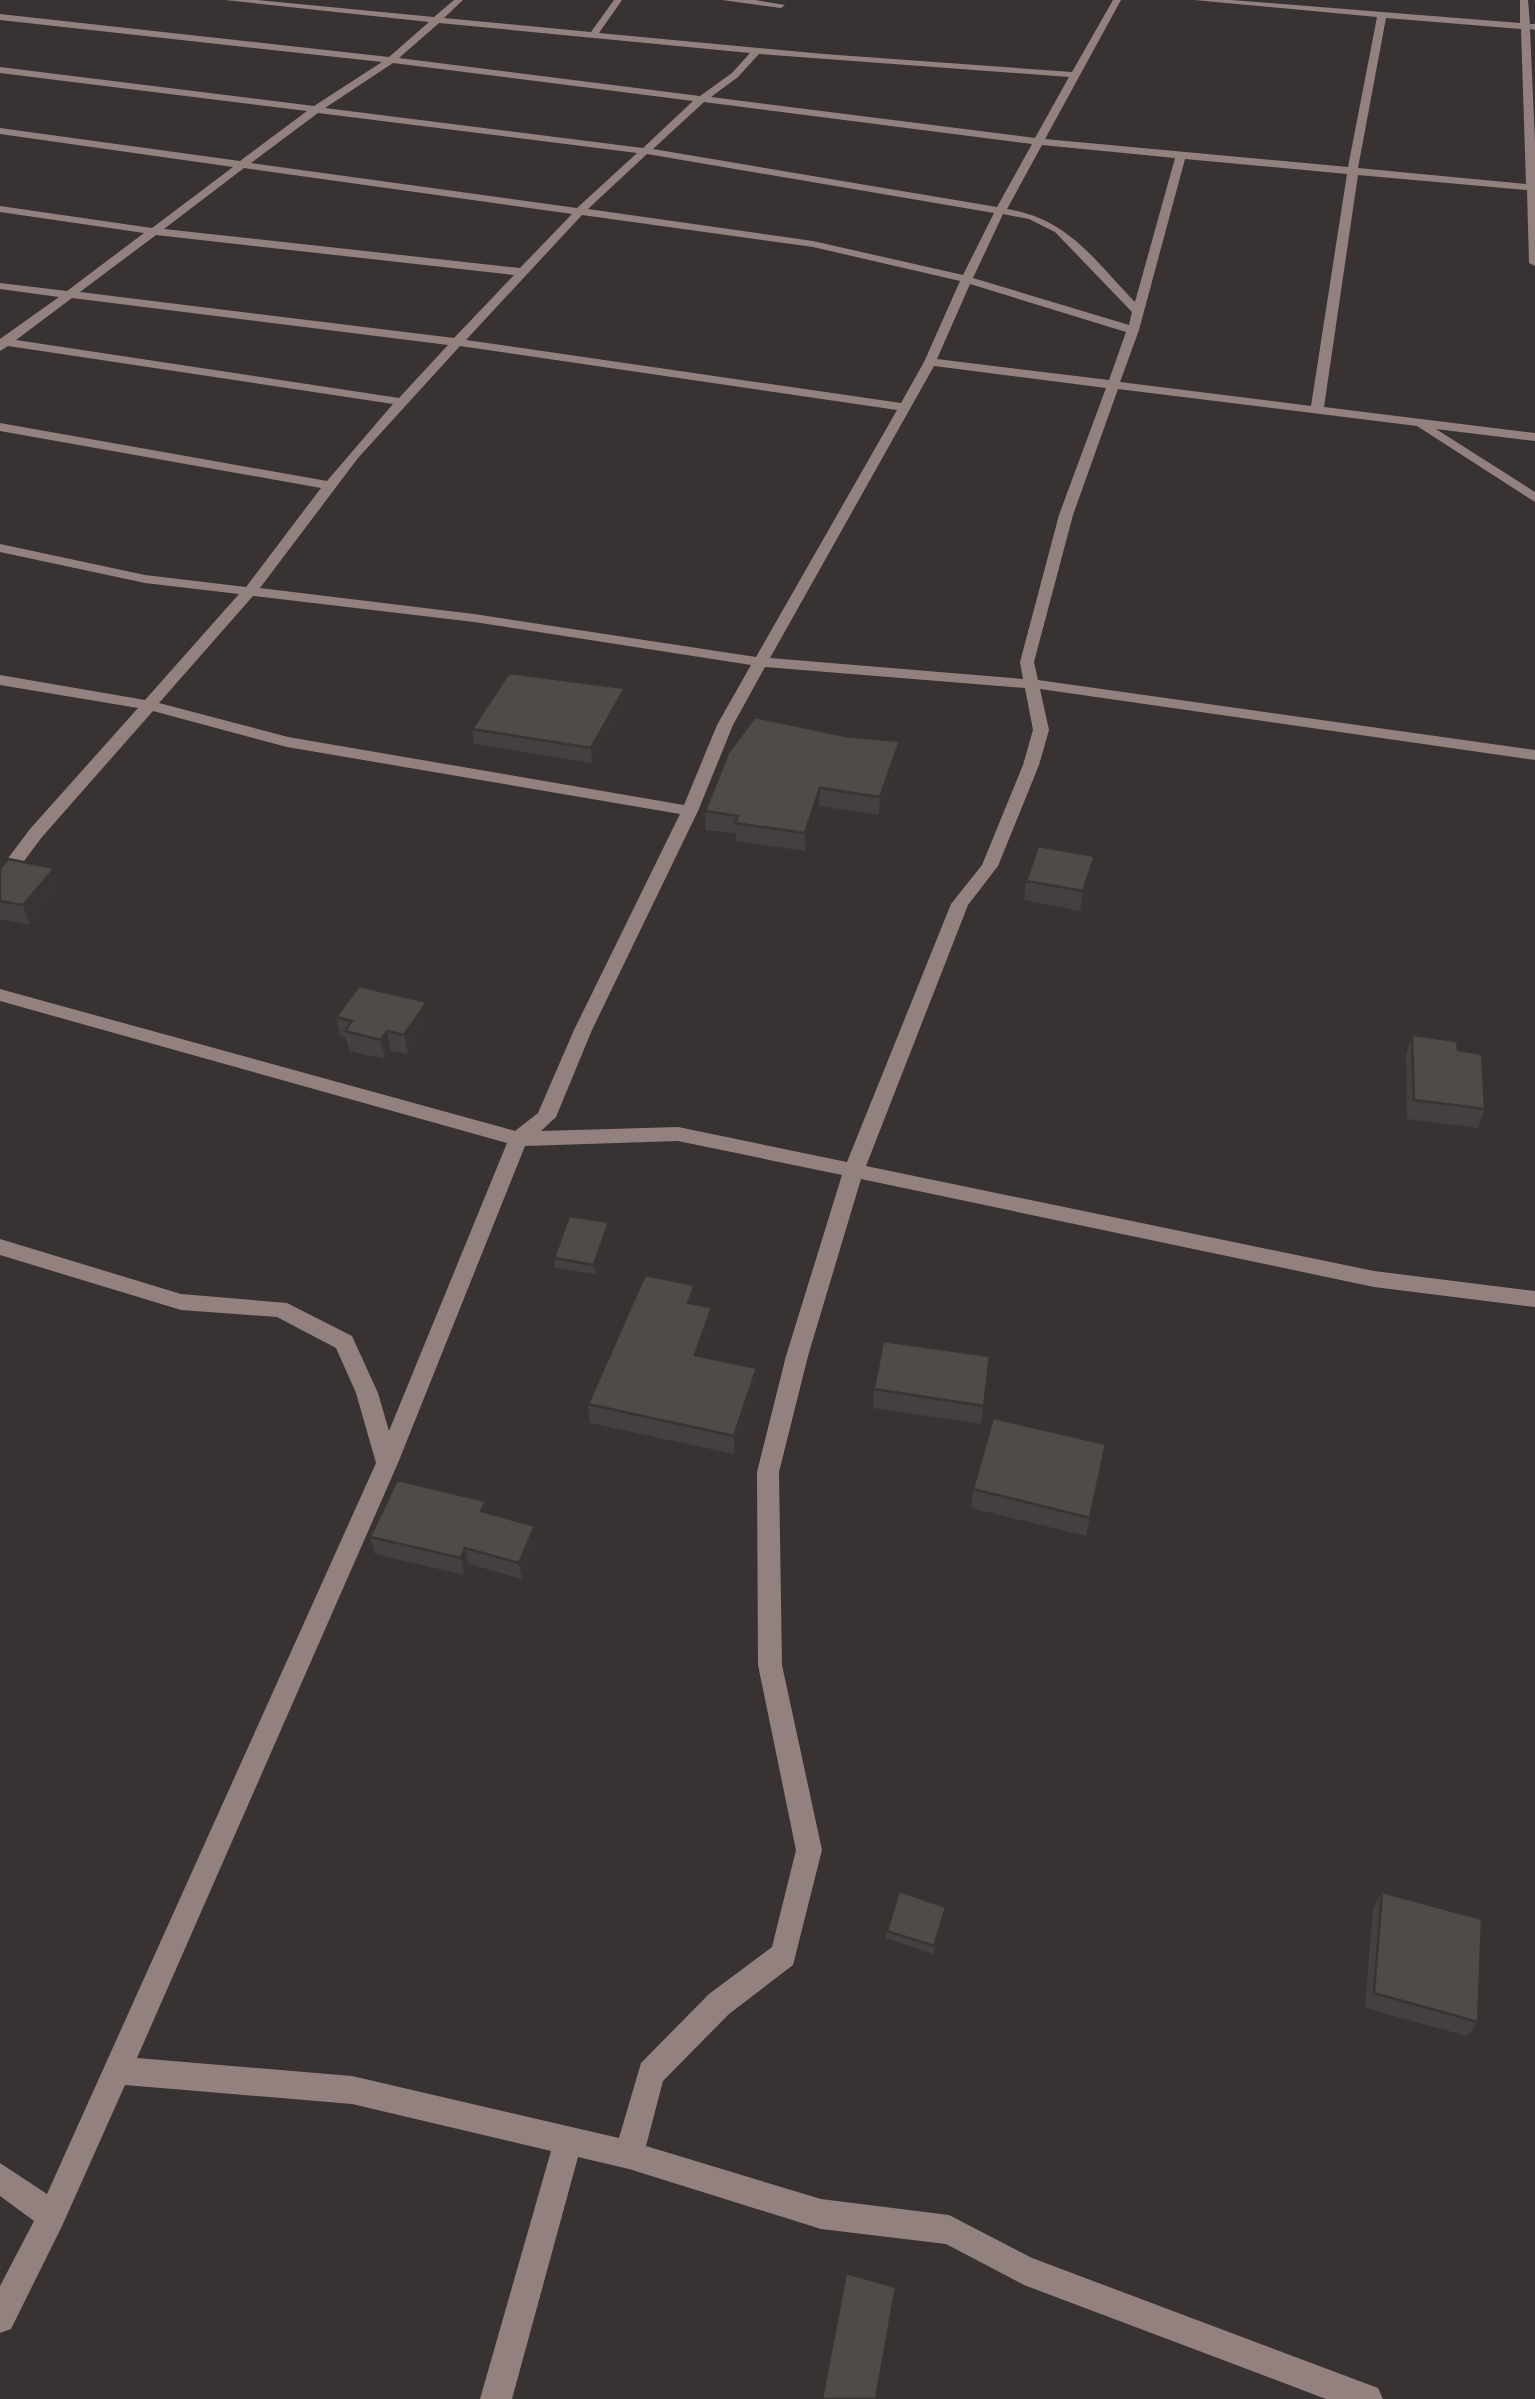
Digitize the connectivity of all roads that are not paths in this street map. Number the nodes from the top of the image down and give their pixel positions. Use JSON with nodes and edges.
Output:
{"nodes":[{"id":1,"x":229,"y":0,"type":"edge"},
{"id":2,"x":459,"y":0,"type":"edge"},
{"id":3,"x":618,"y":0,"type":"edge"},
{"id":4,"x":726,"y":0,"type":"edge"},
{"id":5,"x":1117,"y":0,"type":"edge"},
{"id":6,"x":1198,"y":0,"type":"edge"},
{"id":7,"x":1524,"y":0,"type":"edge"},
{"id":8,"x":284,"y":3,"type":"edge"},
{"id":9,"x":782,"y":6,"type":"dead end"},
{"id":10,"x":1382,"y":15,"type":"junction"},
{"id":11,"x":0,"y":17,"type":"edge"},
{"id":12,"x":439,"y":22,"type":"junction"},
{"id":13,"x":1530,"y":26,"type":"edge"},
{"id":14,"x":593,"y":35,"type":"junction"},
{"id":15,"x":756,"y":51,"type":"junction"},
{"id":16,"x":391,"y":60,"type":"junction"},
{"id":17,"x":0,"y":70,"type":"edge"},
{"id":18,"x":1075,"y":75,"type":"junction"},
{"id":19,"x":698,"y":102,"type":"junction"},
{"id":20,"x":315,"y":110,"type":"junction"},
{"id":21,"x":0,"y":131,"type":"edge"},
{"id":22,"x":1040,"y":142,"type":"junction"},
{"id":23,"x":645,"y":150,"type":"junction"},
{"id":24,"x":1181,"y":155,"type":"junction"},
{"id":25,"x":240,"y":167,"type":"junction"},
{"id":26,"x":1351,"y":170,"type":"junction"},
{"id":27,"x":1534,"y":188,"type":"edge"},
{"id":28,"x":0,"y":209,"type":"edge"},
{"id":29,"x":582,"y":209,"type":"junction"},
{"id":30,"x":1000,"y":210,"type":"junction"},
{"id":31,"x":153,"y":231,"type":"junction"},
{"id":32,"x":1535,"y":263,"type":"edge"},
{"id":33,"x":521,"y":272,"type":"junction"},
{"id":34,"x":966,"y":279,"type":"junction"},
{"id":35,"x":0,"y":286,"type":"edge"},
{"id":36,"x":68,"y":295,"type":"junction"},
{"id":37,"x":1136,"y":321,"type":"junction"},
{"id":38,"x":456,"y":342,"type":"junction"},
{"id":39,"x":2,"y":344,"type":"edge"},
{"id":40,"x":930,"y":362,"type":"junction"},
{"id":41,"x":1110,"y":383,"type":"junction"},
{"id":42,"x":401,"y":402,"type":"junction"},
{"id":43,"x":905,"y":408,"type":"junction"},
{"id":44,"x":1317,"y":410,"type":"junction"},
{"id":45,"x":1416,"y":422,"type":"junction"},
{"id":46,"x":0,"y":427,"type":"edge"},
{"id":47,"x":1535,"y":437,"type":"edge"},
{"id":48,"x":328,"y":485,"type":"junction"},
{"id":49,"x":1535,"y":498,"type":"edge"},
{"id":50,"x":0,"y":548,"type":"edge"},
{"id":51,"x":252,"y":589,"type":"junction"},
{"id":52,"x":762,"y":662,"type":"junction"},
{"id":53,"x":0,"y":680,"type":"edge"},
{"id":54,"x":1034,"y":684,"type":"junction"},
{"id":55,"x":152,"y":706,"type":"junction"},
{"id":56,"x":1535,"y":755,"type":"edge"},
{"id":57,"x":690,"y":810,"type":"junction"},
{"id":58,"x":0,"y":882,"type":"edge"},
{"id":59,"x":0,"y":996,"type":"edge"},
{"id":60,"x":518,"y":1139,"type":"junction"},
{"id":61,"x":854,"y":1170,"type":"junction"},
{"id":62,"x":0,"y":1247,"type":"edge"},
{"id":63,"x":1535,"y":1299,"type":"edge"},
{"id":64,"x":387,"y":1464,"type":"junction"},
{"id":65,"x":117,"y":2070,"type":"junction"},
{"id":66,"x":567,"y":2144,"type":"junction"},
{"id":67,"x":629,"y":2155,"type":"junction"},
{"id":68,"x":0,"y":2178,"type":"edge"},
{"id":69,"x":52,"y":2216,"type":"junction"},
{"id":70,"x":0,"y":2318,"type":"edge"},
{"id":71,"x":496,"y":2399,"type":"edge"},
{"id":72,"x":1368,"y":2399,"type":"edge"}],
"edges":[{"from":1,"to":8,"type":"street"},
{"from":2,"to":12,"type":"street"},
{"from":3,"to":14,"type":"street"},
{"from":4,"to":9,"type":"street"},
{"from":5,"to":18,"type":"street"},
{"from":6,"to":10,"type":"street"},
{"from":7,"to":13,"type":"street"},
{"from":8,"to":12,"type":"street"},
{"from":10,"to":13,"type":"street"},
{"from":10,"to":26,"type":"street"},
{"from":11,"to":16,"type":"street"},
{"from":12,"to":14,"type":"street"},
{"from":12,"to":16,"type":"street"},
{"from":13,"to":27,"type":"street"},
{"from":14,"to":15,"type":"street"},
{"from":15,"to":18,"type":"street"},
{"from":15,"to":19,"type":"street"},
{"from":16,"to":19,"type":"street"},
{"from":16,"to":20,"type":"street"},
{"from":17,"to":20,"type":"street"},
{"from":18,"to":22,"type":"street"},
{"from":19,"to":22,"type":"street"},
{"from":19,"to":23,"type":"street"},
{"from":20,"to":23,"type":"street"},
{"from":20,"to":25,"type":"street"},
{"from":21,"to":25,"type":"street"},
{"from":22,"to":24,"type":"street"},
{"from":22,"to":30,"type":"street"},
{"from":23,"to":29,"type":"street"},
{"from":23,"to":30,"type":"street"},
{"from":24,"to":26,"type":"street"},
{"from":24,"to":37,"type":"street"},
{"from":25,"to":29,"type":"street"},
{"from":25,"to":31,"type":"street"},
{"from":26,"to":27,"type":"street"},
{"from":26,"to":44,"type":"street"},
{"from":27,"to":32,"type":"street"},
{"from":28,"to":31,"type":"street"},
{"from":29,"to":33,"type":"street"},
{"from":29,"to":34,"type":"street"},
{"from":30,"to":34,"type":"street"},
{"from":30,"to":37,"type":"street"},
{"from":31,"to":33,"type":"street"},
{"from":31,"to":36,"type":"street"},
{"from":33,"to":38,"type":"street"},
{"from":34,"to":37,"type":"street"},
{"from":34,"to":40,"type":"street"},
{"from":35,"to":36,"type":"street"},
{"from":36,"to":38,"type":"street"},
{"from":36,"to":39,"type":"street"},
{"from":37,"to":41,"type":"street"},
{"from":38,"to":42,"type":"street"},
{"from":38,"to":43,"type":"street"},
{"from":39,"to":42,"type":"street"},
{"from":40,"to":41,"type":"street"},
{"from":40,"to":43,"type":"street"},
{"from":41,"to":44,"type":"street"},
{"from":41,"to":54,"type":"street"},
{"from":42,"to":48,"type":"street"},
{"from":43,"to":52,"type":"street"},
{"from":44,"to":45,"type":"street"},
{"from":45,"to":47,"type":"street"},
{"from":45,"to":49,"type":"street"},
{"from":46,"to":48,"type":"street"},
{"from":48,"to":51,"type":"street"},
{"from":50,"to":51,"type":"street"},
{"from":51,"to":52,"type":"street"},
{"from":51,"to":55,"type":"street"},
{"from":52,"to":54,"type":"street"},
{"from":52,"to":57,"type":"street"},
{"from":53,"to":55,"type":"street"},
{"from":54,"to":56,"type":"street"},
{"from":54,"to":61,"type":"street"},
{"from":55,"to":57,"type":"street"},
{"from":55,"to":58,"type":"street"},
{"from":57,"to":60,"type":"street"},
{"from":59,"to":60,"type":"street"},
{"from":60,"to":61,"type":"street"},
{"from":60,"to":64,"type":"street"},
{"from":61,"to":63,"type":"street"},
{"from":61,"to":67,"type":"street"},
{"from":62,"to":64,"type":"street"},
{"from":64,"to":65,"type":"street"},
{"from":65,"to":66,"type":"street"},
{"from":65,"to":69,"type":"street"},
{"from":66,"to":67,"type":"street"},
{"from":66,"to":71,"type":"street"},
{"from":67,"to":72,"type":"street"},
{"from":68,"to":69,"type":"street"},
{"from":69,"to":70,"type":"street"}]}
